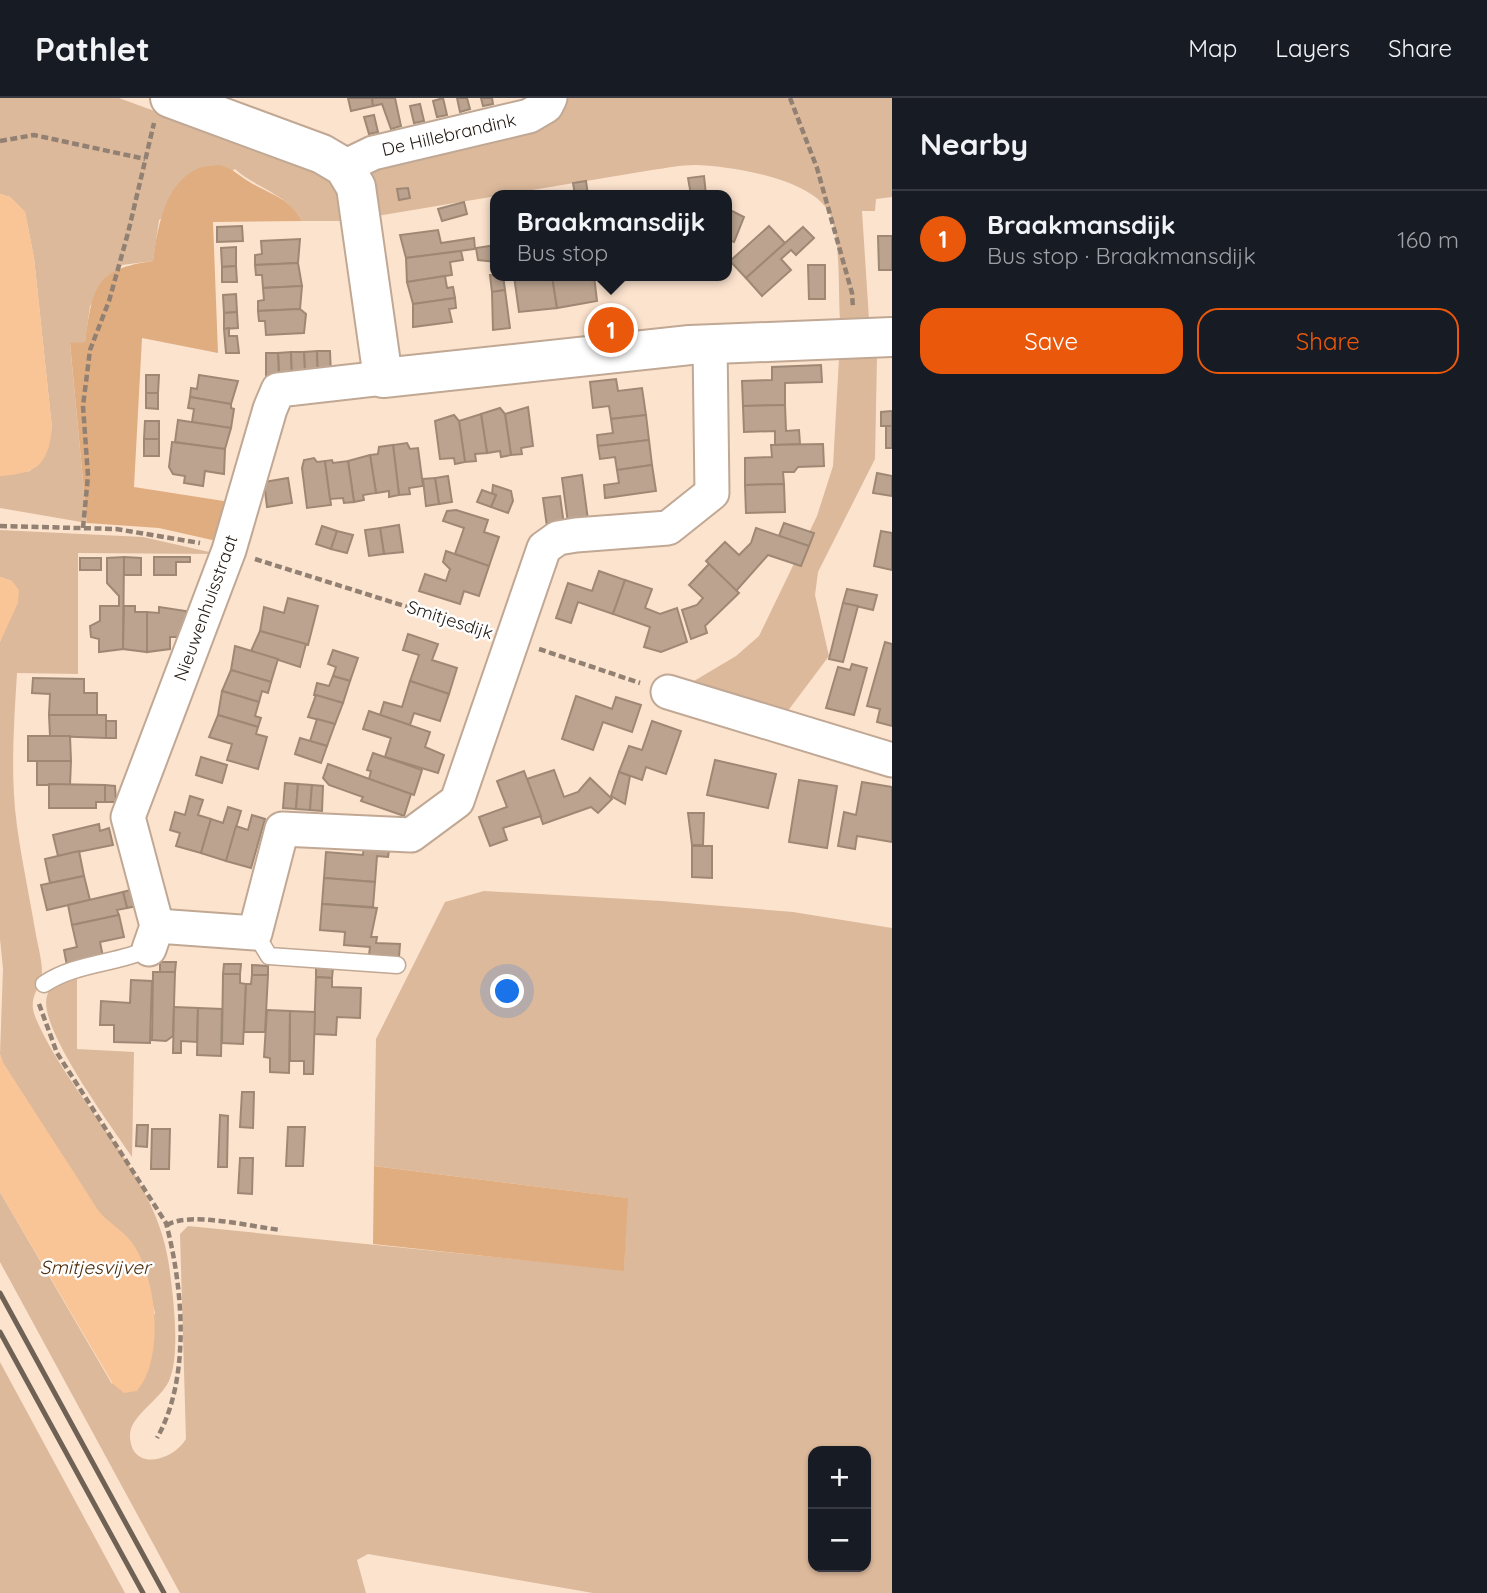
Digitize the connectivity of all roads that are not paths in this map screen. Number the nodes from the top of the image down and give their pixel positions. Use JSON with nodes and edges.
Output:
{"nodes":[{"id":1,"x":550,"y":98,"type":"edge"},
{"id":2,"x":164,"y":104,"type":"edge"},
{"id":3,"x":344,"y":167,"type":"junction"},
{"id":4,"x":892,"y":337,"type":"edge"},
{"id":5,"x":710,"y":344,"type":"junction"},
{"id":6,"x":383,"y":378,"type":"junction"},
{"id":7,"x":668,"y":692,"type":"road end"},
{"id":8,"x":892,"y":760,"type":"edge"},
{"id":9,"x":255,"y":933,"type":"junction"},
{"id":10,"x":153,"y":937,"type":"junction"},
{"id":11,"x":397,"y":965,"type":"dead end"},
{"id":12,"x":44,"y":984,"type":"road end"}],
"edges":[{"from":1,"to":3,"type":"street","name":"De Hillebrandink"},
{"from":2,"to":3,"type":"street"},
{"from":3,"to":6,"type":"street"},
{"from":4,"to":5,"type":"street"},
{"from":5,"to":6,"type":"street"},
{"from":5,"to":9,"type":"street"},
{"from":6,"to":10,"type":"street","name":"Nieuwenhuisstraat"},
{"from":7,"to":8,"type":"street"},
{"from":9,"to":10,"type":"street"},
{"from":9,"to":11,"type":"lane"},
{"from":10,"to":12,"type":"lane"}]}
